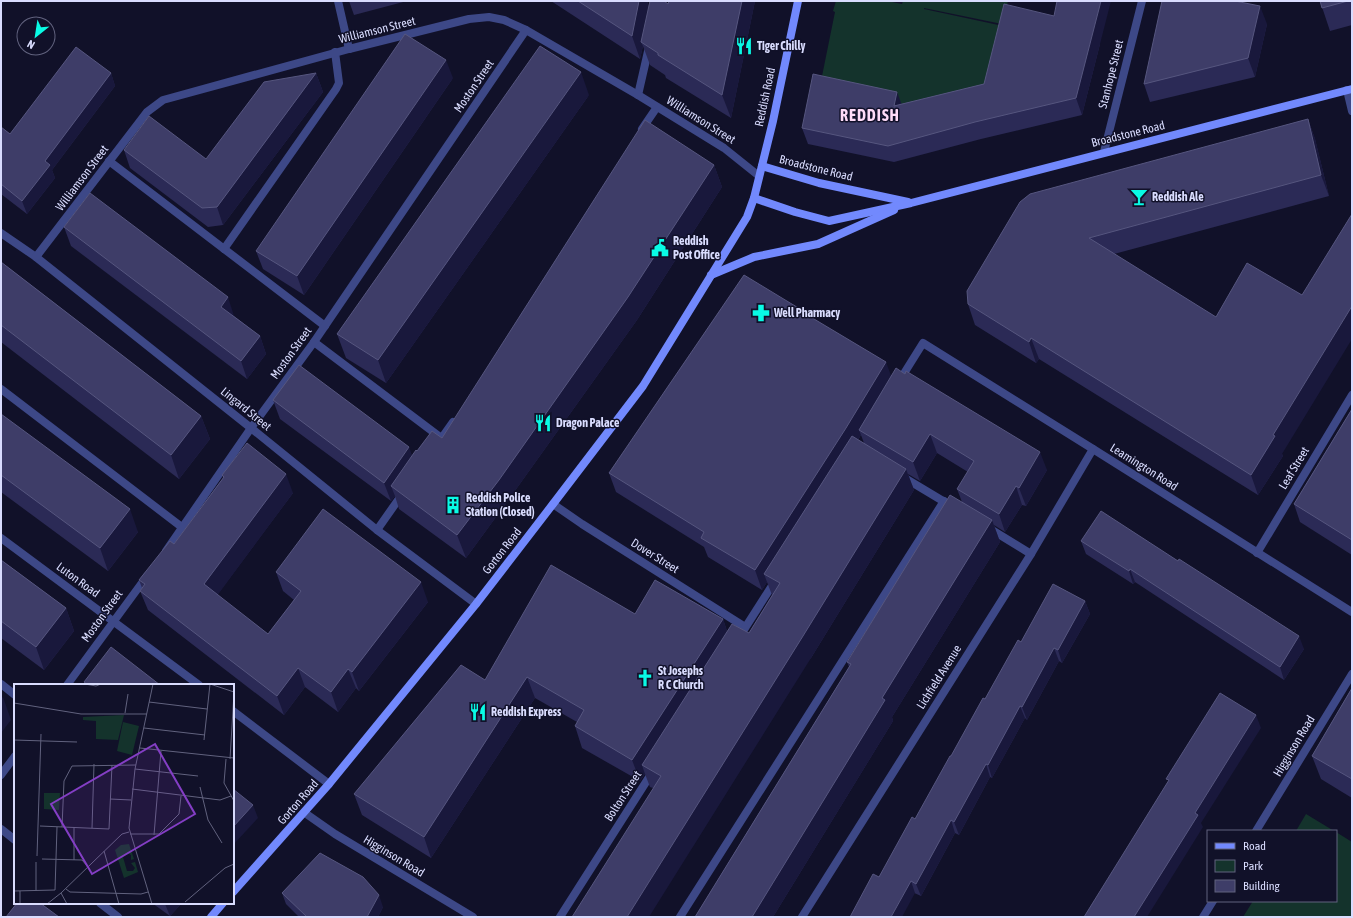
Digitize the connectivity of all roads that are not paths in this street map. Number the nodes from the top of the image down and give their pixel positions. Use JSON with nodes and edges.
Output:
{"nodes":[{"id":1,"x":338,"y":1,"type":"edge"},
{"id":2,"x":798,"y":1,"type":"edge"},
{"id":3,"x":1142,"y":1,"type":"edge"},
{"id":4,"x":526,"y":30,"type":"junction"},
{"id":5,"x":651,"y":38,"type":"edge"},
{"id":6,"x":349,"y":49,"type":"junction"},
{"id":7,"x":335,"y":52,"type":"junction"},
{"id":8,"x":1350,"y":89,"type":"edge"},
{"id":9,"x":638,"y":95,"type":"junction"},
{"id":10,"x":657,"y":106,"type":"junction"},
{"id":11,"x":1352,"y":111,"type":"edge"},
{"id":12,"x":640,"y":133,"type":"edge"},
{"id":13,"x":1104,"y":152,"type":"junction"},
{"id":14,"x":110,"y":161,"type":"junction"},
{"id":15,"x":762,"y":166,"type":"junction"},
{"id":16,"x":759,"y":176,"type":"junction"},
{"id":17,"x":754,"y":198,"type":"junction"},
{"id":18,"x":911,"y":203,"type":"junction"},
{"id":19,"x":1,"y":233,"type":"edge"},
{"id":20,"x":224,"y":249,"type":"junction"},
{"id":21,"x":36,"y":257,"type":"junction"},
{"id":22,"x":711,"y":275,"type":"junction"},
{"id":23,"x":325,"y":326,"type":"junction"},
{"id":24,"x":314,"y":342,"type":"junction"},
{"id":25,"x":1,"y":389,"type":"edge"},
{"id":26,"x":894,"y":390,"type":"edge"},
{"id":27,"x":1352,"y":395,"type":"edge"},
{"id":28,"x":460,"y":412,"type":"edge"},
{"id":29,"x":251,"y":428,"type":"junction"},
{"id":30,"x":442,"y":438,"type":"junction"},
{"id":31,"x":1093,"y":448,"type":"junction"},
{"id":32,"x":433,"y":450,"type":"edge"},
{"id":33,"x":897,"y":474,"type":"edge"},
{"id":34,"x":407,"y":487,"type":"edge"},
{"id":35,"x":944,"y":501,"type":"junction"},
{"id":36,"x":553,"y":504,"type":"junction"},
{"id":37,"x":957,"y":509,"type":"edge"},
{"id":38,"x":978,"y":522,"type":"edge"},
{"id":39,"x":183,"y":528,"type":"junction"},
{"id":40,"x":377,"y":530,"type":"junction"},
{"id":41,"x":1,"y":538,"type":"edge"},
{"id":42,"x":1257,"y":553,"type":"junction"},
{"id":43,"x":1031,"y":554,"type":"junction"},
{"id":44,"x":160,"y":559,"type":"edge"},
{"id":45,"x":150,"y":572,"type":"edge"},
{"id":46,"x":779,"y":575,"type":"edge"},
{"id":47,"x":476,"y":604,"type":"junction"},
{"id":48,"x":1352,"y":612,"type":"edge"},
{"id":49,"x":113,"y":621,"type":"junction"},
{"id":50,"x":745,"y":627,"type":"junction"},
{"id":51,"x":732,"y":648,"type":"edge"},
{"id":52,"x":1352,"y":674,"type":"edge"},
{"id":53,"x":1,"y":684,"type":"edge"},
{"id":54,"x":68,"y":684,"type":"edge"},
{"id":55,"x":198,"y":684,"type":"edge"},
{"id":56,"x":14,"y":694,"type":"edge"},
{"id":57,"x":234,"y":712,"type":"edge"},
{"id":58,"x":14,"y":757,"type":"edge"},
{"id":59,"x":659,"y":762,"type":"edge"},
{"id":60,"x":1,"y":775,"type":"edge"},
{"id":61,"x":330,"y":784,"type":"junction"},
{"id":62,"x":305,"y":813,"type":"junction"},
{"id":63,"x":1,"y":829,"type":"edge"},
{"id":64,"x":1257,"y":830,"type":"edge"},
{"id":65,"x":14,"y":839,"type":"edge"},
{"id":66,"x":234,"y":891,"type":"edge"},
{"id":67,"x":1212,"y":902,"type":"edge"},
{"id":68,"x":101,"y":904,"type":"edge"},
{"id":69,"x":222,"y":904,"type":"edge"},
{"id":70,"x":118,"y":917,"type":"edge"},
{"id":71,"x":211,"y":917,"type":"edge"},
{"id":72,"x":473,"y":917,"type":"edge"},
{"id":73,"x":560,"y":917,"type":"edge"},
{"id":74,"x":680,"y":917,"type":"edge"},
{"id":75,"x":802,"y":917,"type":"edge"},
{"id":76,"x":1203,"y":917,"type":"edge"}],
"edges":[{"from":1,"to":6,"type":"street"},
{"from":2,"to":15,"type":"main road","name":"Reddish Road"},
{"from":3,"to":13,"type":"street","name":"Stanhope Street"},
{"from":4,"to":6,"type":"street","name":"Williamson Street"},
{"from":4,"to":9,"type":"street","name":"Williamson Street"},
{"from":4,"to":23,"type":"street","name":"Moston Street"},
{"from":5,"to":9,"type":"street"},
{"from":6,"to":7,"type":"street","name":"Williamson Street"},
{"from":7,"to":14,"type":"street","name":"Williamson Street"},
{"from":7,"to":20,"type":"street"},
{"from":8,"to":11,"type":"street"},
{"from":8,"to":13,"type":"main road","name":"Broadstone Road"},
{"from":9,"to":10,"type":"street","name":"Williamson Street"},
{"from":10,"to":12,"type":"street"},
{"from":10,"to":16,"type":"street","name":"Williamson Street"},
{"from":13,"to":18,"type":"main road","name":"Broadstone Road"},
{"from":14,"to":20,"type":"street"},
{"from":14,"to":21,"type":"street","name":"Williamson Street"},
{"from":15,"to":16,"type":"main road","name":"Reddish Road"},
{"from":15,"to":18,"type":"main road","name":"Broadstone Road"},
{"from":16,"to":17,"type":"main road","name":"Reddish Road"},
{"from":17,"to":18,"type":"main road","name":"Broadstone Road"},
{"from":17,"to":22,"type":"main road","name":"Gorton Road"},
{"from":18,"to":22,"type":"main road"},
{"from":19,"to":21,"type":"street","name":"Lingard Street"},
{"from":20,"to":23,"type":"street"},
{"from":21,"to":29,"type":"street","name":"Lingard Street"},
{"from":22,"to":36,"type":"main road","name":"Gorton Road"},
{"from":23,"to":24,"type":"street","name":"Moston Street"},
{"from":24,"to":29,"type":"street","name":"Moston Street"},
{"from":24,"to":30,"type":"street"},
{"from":25,"to":39,"type":"street"},
{"from":26,"to":31,"type":"street","name":"Leamington Road"},
{"from":27,"to":42,"type":"street","name":"Leaf Street"},
{"from":28,"to":30,"type":"street"},
{"from":29,"to":39,"type":"street","name":"Moston Street"},
{"from":29,"to":40,"type":"street","name":"Lingard Street"},
{"from":30,"to":32,"type":"street"},
{"from":31,"to":42,"type":"street","name":"Leamington Road"},
{"from":31,"to":43,"type":"street","name":"Lichfield Avenue"},
{"from":33,"to":35,"type":"street"},
{"from":34,"to":40,"type":"street"},
{"from":35,"to":37,"type":"street"},
{"from":35,"to":74,"type":"street"},
{"from":36,"to":47,"type":"main road","name":"Gorton Road"},
{"from":36,"to":50,"type":"street","name":"Dover Street"},
{"from":38,"to":43,"type":"street"},
{"from":39,"to":44,"type":"street","name":"Moston Street"},
{"from":40,"to":47,"type":"street","name":"Lingard Street"},
{"from":41,"to":49,"type":"street","name":"Luton Road"},
{"from":42,"to":48,"type":"street","name":"Leamington Road"},
{"from":43,"to":75,"type":"street","name":"Lichfield Avenue"},
{"from":45,"to":49,"type":"street","name":"Moston Street"},
{"from":46,"to":50,"type":"street"},
{"from":47,"to":61,"type":"main road","name":"Gorton Road"},
{"from":49,"to":54,"type":"street","name":"Moston Street"},
{"from":49,"to":55,"type":"street","name":"Luton Road"},
{"from":50,"to":51,"type":"street"},
{"from":52,"to":64,"type":"street","name":"Higginson Road"},
{"from":53,"to":56,"type":"street"},
{"from":57,"to":61,"type":"street"},
{"from":58,"to":60,"type":"street"},
{"from":59,"to":73,"type":"street","name":"Bolton Street"},
{"from":61,"to":62,"type":"main road","name":"Gorton Road"},
{"from":62,"to":66,"type":"main road","name":"Gorton Road"},
{"from":62,"to":72,"type":"street","name":"Higginson Road"},
{"from":63,"to":65,"type":"street"},
{"from":67,"to":76,"type":"street"},
{"from":68,"to":70,"type":"street"},
{"from":69,"to":71,"type":"main road"}]}
